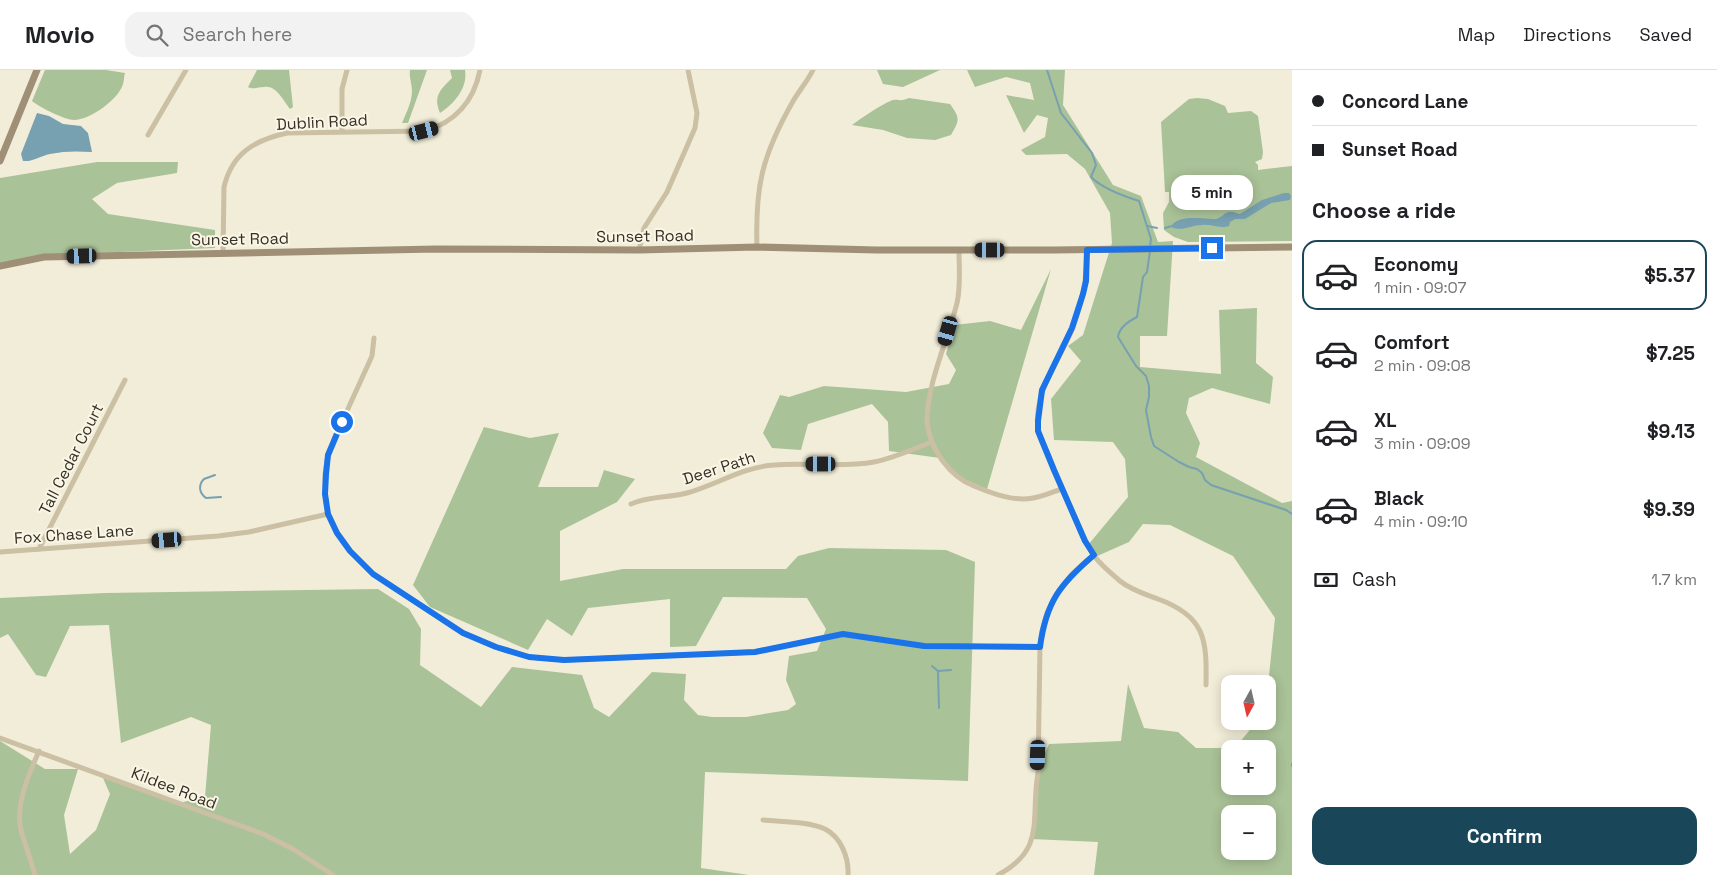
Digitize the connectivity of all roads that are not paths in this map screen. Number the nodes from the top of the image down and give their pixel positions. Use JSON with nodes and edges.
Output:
{"nodes":[{"id":1,"x":37,"y":70,"type":"edge"},
{"id":2,"x":186,"y":70,"type":"edge"},
{"id":3,"x":347,"y":70,"type":"edge"},
{"id":4,"x":480,"y":70,"type":"edge"},
{"id":5,"x":688,"y":70,"type":"edge"},
{"id":6,"x":813,"y":70,"type":"edge"},
{"id":7,"x":342,"y":131,"type":"junction"},
{"id":8,"x":148,"y":135,"type":"dead end"},
{"id":9,"x":0,"y":161,"type":"edge"},
{"id":10,"x":757,"y":247,"type":"junction"},
{"id":11,"x":1292,"y":247,"type":"edge"},
{"id":12,"x":639,"y":250,"type":"junction"},
{"id":13,"x":959,"y":250,"type":"junction"},
{"id":14,"x":1087,"y":250,"type":"junction"},
{"id":15,"x":223,"y":253,"type":"junction"},
{"id":16,"x":0,"y":266,"type":"edge"},
{"id":17,"x":374,"y":338,"type":"dead end"},
{"id":18,"x":125,"y":380,"type":"dead end"},
{"id":19,"x":932,"y":442,"type":"junction"},
{"id":20,"x":1062,"y":489,"type":"junction"},
{"id":21,"x":631,"y":504,"type":"dead end"},
{"id":22,"x":328,"y":514,"type":"junction"},
{"id":23,"x":39,"y":549,"type":"junction"},
{"id":24,"x":0,"y":552,"type":"edge"},
{"id":25,"x":1094,"y":555,"type":"junction"},
{"id":26,"x":1040,"y":647,"type":"junction"},
{"id":27,"x":1206,"y":685,"type":"dead end"},
{"id":28,"x":0,"y":738,"type":"edge"},
{"id":29,"x":38,"y":751,"type":"junction"},
{"id":30,"x":763,"y":820,"type":"dead end"},
{"id":31,"x":35,"y":875,"type":"edge"},
{"id":32,"x":333,"y":875,"type":"edge"},
{"id":33,"x":848,"y":875,"type":"edge"},
{"id":34,"x":998,"y":875,"type":"edge"}],
"edges":[{"from":1,"to":9,"type":"street"},
{"from":2,"to":8,"type":"street"},
{"from":3,"to":7,"type":"street"},
{"from":4,"to":7,"type":"street","name":"Dublin Road"},
{"from":5,"to":12,"type":"street"},
{"from":6,"to":10,"type":"street"},
{"from":7,"to":15,"type":"street","name":"Dublin Road"},
{"from":10,"to":12,"type":"street","name":"Sunset Road"},
{"from":10,"to":13,"type":"street","name":"Sunset Road"},
{"from":11,"to":14,"type":"street","name":"Sunset Road"},
{"from":12,"to":15,"type":"street","name":"Sunset Road"},
{"from":13,"to":14,"type":"street","name":"Sunset Road"},
{"from":13,"to":19,"type":"street"},
{"from":14,"to":20,"type":"street"},
{"from":15,"to":16,"type":"street","name":"Sunset Road"},
{"from":17,"to":22,"type":"street"},
{"from":18,"to":23,"type":"street","name":"Tall Cedar Court"},
{"from":19,"to":20,"type":"street"},
{"from":19,"to":21,"type":"street","name":"Deer Path"},
{"from":20,"to":25,"type":"street"},
{"from":22,"to":23,"type":"street","name":"Fox Chase Lane"},
{"from":22,"to":26,"type":"street"},
{"from":23,"to":24,"type":"street","name":"Fox Chase Lane"},
{"from":25,"to":26,"type":"street"},
{"from":25,"to":27,"type":"street"},
{"from":26,"to":34,"type":"street"},
{"from":28,"to":29,"type":"street","name":"Kildee Road"},
{"from":29,"to":31,"type":"street"},
{"from":29,"to":32,"type":"street","name":"Kildee Road"},
{"from":30,"to":33,"type":"street"}]}
